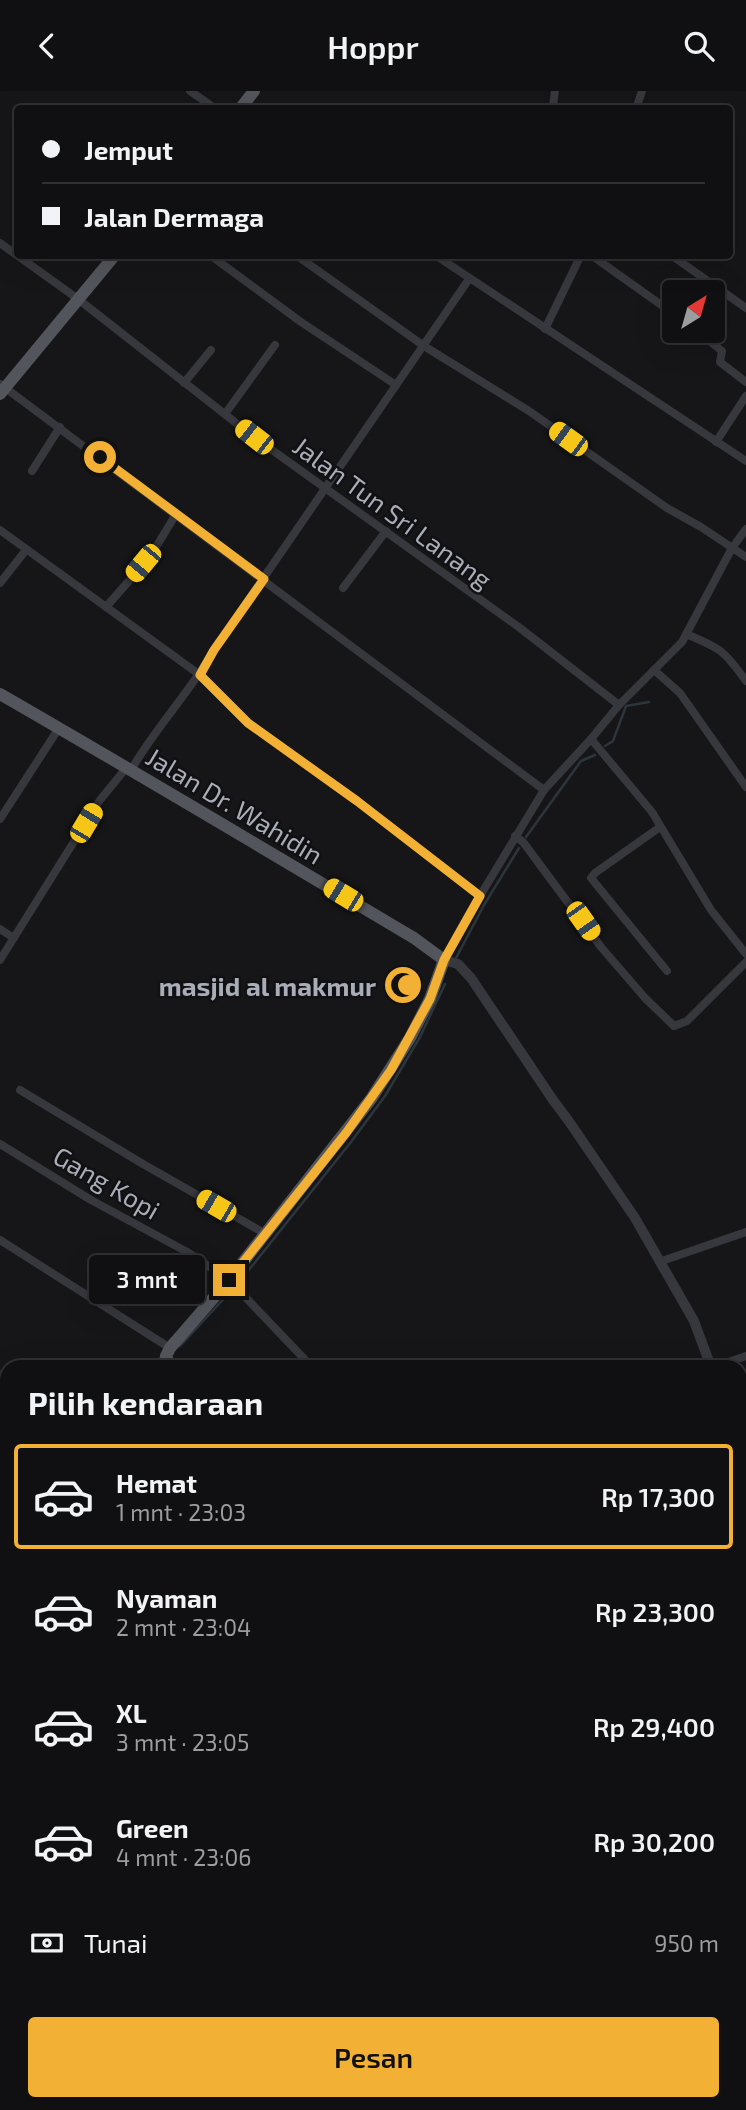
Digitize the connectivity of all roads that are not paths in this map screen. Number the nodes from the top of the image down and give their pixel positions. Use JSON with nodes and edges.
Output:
{"nodes":[{"id":1,"x":190,"y":91,"type":"edge"},
{"id":2,"x":254,"y":91,"type":"edge"},
{"id":3,"x":210,"y":105,"type":"edge"},
{"id":4,"x":243,"y":105,"type":"edge"},
{"id":5,"x":22,"y":259,"type":"edge"},
{"id":6,"x":112,"y":259,"type":"edge"},
{"id":7,"x":214,"y":259,"type":"edge"},
{"id":8,"x":302,"y":259,"type":"edge"},
{"id":9,"x":441,"y":259,"type":"edge"},
{"id":10,"x":579,"y":259,"type":"edge"},
{"id":11,"x":597,"y":259,"type":"edge"},
{"id":12,"x":677,"y":259,"type":"edge"},
{"id":13,"x":469,"y":279,"type":"junction"},
{"id":14,"x":78,"y":299,"type":"junction"},
{"id":15,"x":662,"y":305,"type":"edge"},
{"id":16,"x":746,"y":308,"type":"edge"},
{"id":17,"x":545,"y":328,"type":"junction"},
{"id":18,"x":712,"y":343,"type":"edge"},
{"id":19,"x":275,"y":345,"type":"dead end"},
{"id":20,"x":424,"y":346,"type":"junction"},
{"id":21,"x":211,"y":350,"type":"dead end"},
{"id":22,"x":746,"y":382,"type":"edge"},
{"id":23,"x":184,"y":383,"type":"junction"},
{"id":24,"x":6,"y":385,"type":"edge"},
{"id":25,"x":396,"y":385,"type":"junction"},
{"id":26,"x":746,"y":396,"type":"edge"},
{"id":27,"x":225,"y":414,"type":"junction"},
{"id":28,"x":60,"y":427,"type":"junction"},
{"id":29,"x":716,"y":442,"type":"junction"},
{"id":30,"x":746,"y":461,"type":"edge"},
{"id":31,"x":33,"y":471,"type":"dead end"},
{"id":32,"x":325,"y":489,"type":"junction"},
{"id":33,"x":176,"y":514,"type":"junction"},
{"id":34,"x":746,"y":529,"type":"edge"},
{"id":35,"x":0,"y":530,"type":"edge"},
{"id":36,"x":386,"y":531,"type":"junction"},
{"id":37,"x":732,"y":548,"type":"junction"},
{"id":38,"x":26,"y":549,"type":"junction"},
{"id":39,"x":746,"y":557,"type":"edge"},
{"id":40,"x":264,"y":579,"type":"junction"},
{"id":41,"x":0,"y":583,"type":"edge"},
{"id":42,"x":343,"y":588,"type":"dead end"},
{"id":43,"x":106,"y":607,"type":"junction"},
{"id":44,"x":686,"y":634,"type":"junction"},
{"id":45,"x":654,"y":670,"type":"junction"},
{"id":46,"x":200,"y":675,"type":"junction"},
{"id":47,"x":746,"y":681,"type":"edge"},
{"id":48,"x":0,"y":694,"type":"edge"},
{"id":49,"x":619,"y":705,"type":"junction"},
{"id":50,"x":59,"y":728,"type":"junction"},
{"id":51,"x":591,"y":739,"type":"junction"},
{"id":52,"x":129,"y":768,"type":"junction"},
{"id":53,"x":746,"y":787,"type":"edge"},
{"id":54,"x":544,"y":790,"type":"junction"},
{"id":55,"x":0,"y":820,"type":"edge"},
{"id":56,"x":660,"y":827,"type":"junction"},
{"id":57,"x":515,"y":836,"type":"junction"},
{"id":58,"x":480,"y":896,"type":"junction"},
{"id":59,"x":0,"y":929,"type":"edge"},
{"id":60,"x":14,"y":938,"type":"junction"},
{"id":61,"x":746,"y":954,"type":"edge"},
{"id":62,"x":0,"y":960,"type":"edge"},
{"id":63,"x":444,"y":960,"type":"junction"},
{"id":64,"x":746,"y":962,"type":"edge"},
{"id":65,"x":667,"y":971,"type":"dead end"},
{"id":66,"x":20,"y":1090,"type":"dead end"},
{"id":67,"x":0,"y":1145,"type":"edge"},
{"id":68,"x":746,"y":1232,"type":"edge"},
{"id":69,"x":264,"y":1233,"type":"junction"},
{"id":70,"x":0,"y":1240,"type":"edge"},
{"id":71,"x":659,"y":1262,"type":"junction"},
{"id":72,"x":229,"y":1280,"type":"junction"},
{"id":73,"x":169,"y":1357,"type":"edge"},
{"id":74,"x":305,"y":1360,"type":"edge"},
{"id":75,"x":709,"y":1360,"type":"edge"}],
"edges":[{"from":1,"to":3,"type":"street"},
{"from":2,"to":4,"type":"main road"},
{"from":5,"to":14,"type":"street","name":"Jalan Tun Sri Lanang"},
{"from":6,"to":14,"type":"main road"},
{"from":7,"to":25,"type":"street"},
{"from":8,"to":20,"type":"street"},
{"from":9,"to":13,"type":"street"},
{"from":10,"to":17,"type":"street"},
{"from":11,"to":15,"type":"street"},
{"from":12,"to":16,"type":"street"},
{"from":13,"to":17,"type":"street"},
{"from":13,"to":20,"type":"street"},
{"from":14,"to":23,"type":"street","name":"Jalan Tun Sri Lanang"},
{"from":14,"to":24,"type":"main road"},
{"from":17,"to":29,"type":"street"},
{"from":18,"to":22,"type":"street"},
{"from":19,"to":27,"type":"street"},
{"from":20,"to":25,"type":"street"},
{"from":20,"to":37,"type":"street"},
{"from":21,"to":23,"type":"street"},
{"from":23,"to":27,"type":"street","name":"Jalan Tun Sri Lanang"},
{"from":24,"to":28,"type":"street"},
{"from":25,"to":32,"type":"street"},
{"from":26,"to":29,"type":"street"},
{"from":27,"to":32,"type":"street","name":"Jalan Tun Sri Lanang"},
{"from":28,"to":31,"type":"street"},
{"from":28,"to":33,"type":"street"},
{"from":29,"to":30,"type":"street"},
{"from":32,"to":36,"type":"street","name":"Jalan Tun Sri Lanang"},
{"from":32,"to":40,"type":"street"},
{"from":33,"to":40,"type":"street"},
{"from":33,"to":43,"type":"street"},
{"from":34,"to":37,"type":"street"},
{"from":35,"to":38,"type":"street"},
{"from":36,"to":42,"type":"street"},
{"from":36,"to":49,"type":"street","name":"Jalan Tun Sri Lanang"},
{"from":37,"to":39,"type":"street"},
{"from":37,"to":44,"type":"street"},
{"from":38,"to":41,"type":"street"},
{"from":38,"to":43,"type":"street"},
{"from":40,"to":46,"type":"street"},
{"from":40,"to":54,"type":"street"},
{"from":43,"to":46,"type":"street"},
{"from":44,"to":45,"type":"street"},
{"from":44,"to":47,"type":"street"},
{"from":45,"to":49,"type":"street"},
{"from":45,"to":53,"type":"street"},
{"from":46,"to":52,"type":"street"},
{"from":46,"to":58,"type":"street"},
{"from":48,"to":50,"type":"main road","name":"Jalan Dr. Wahidin"},
{"from":49,"to":51,"type":"street"},
{"from":50,"to":52,"type":"main road","name":"Jalan Dr. Wahidin"},
{"from":50,"to":55,"type":"street"},
{"from":51,"to":54,"type":"street"},
{"from":51,"to":56,"type":"street"},
{"from":52,"to":60,"type":"street"},
{"from":52,"to":63,"type":"main road","name":"Jalan Dr. Wahidin"},
{"from":54,"to":57,"type":"street"},
{"from":56,"to":61,"type":"street"},
{"from":56,"to":65,"type":"street"},
{"from":57,"to":58,"type":"street"},
{"from":57,"to":64,"type":"street"},
{"from":58,"to":63,"type":"street"},
{"from":59,"to":60,"type":"street"},
{"from":60,"to":62,"type":"street"},
{"from":63,"to":69,"type":"main road"},
{"from":63,"to":71,"type":"street"},
{"from":66,"to":69,"type":"street"},
{"from":67,"to":72,"type":"street","name":"Gang Kopi"},
{"from":68,"to":71,"type":"street"},
{"from":69,"to":72,"type":"main road"},
{"from":70,"to":73,"type":"street"},
{"from":71,"to":75,"type":"street"},
{"from":72,"to":73,"type":"main road"},
{"from":72,"to":74,"type":"street","name":"Gang Kopi"}]}
